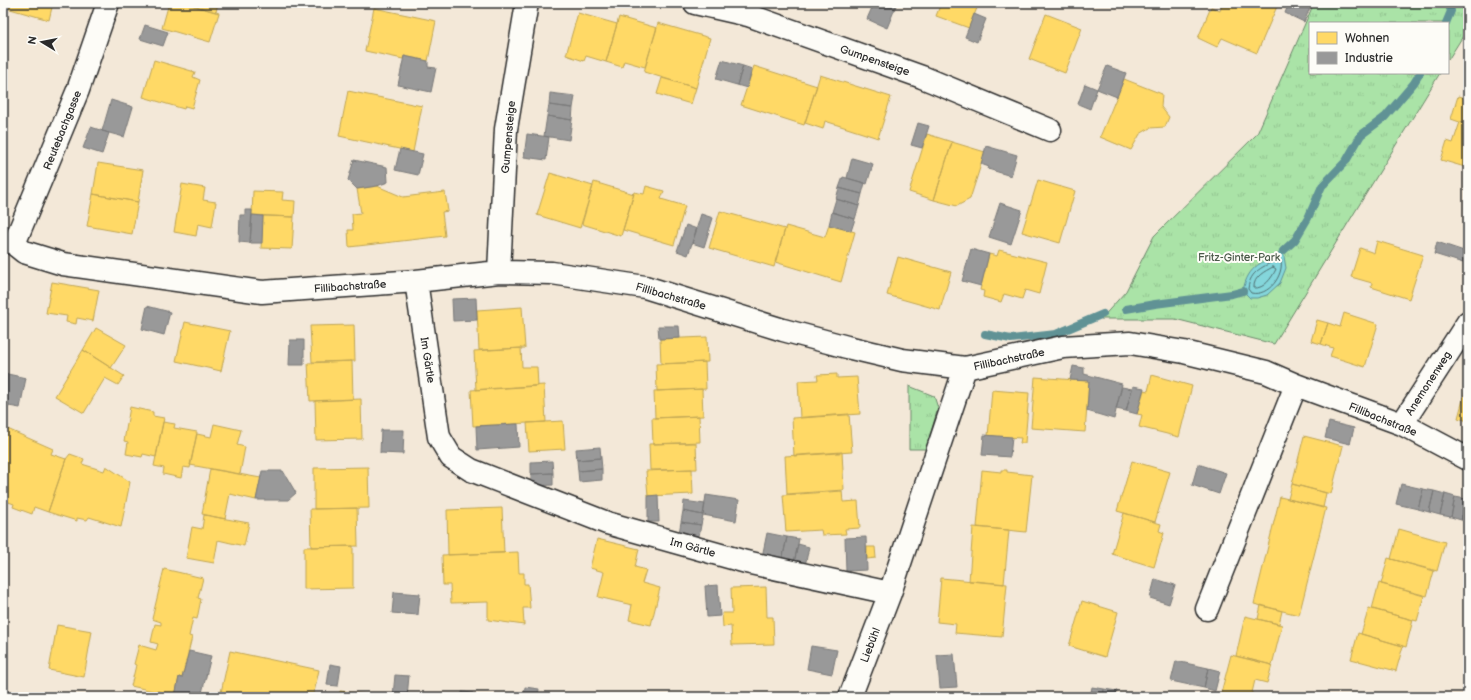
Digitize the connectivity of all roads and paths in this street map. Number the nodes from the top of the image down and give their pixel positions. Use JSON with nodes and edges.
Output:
{"nodes":[{"id":1,"x":108,"y":3,"type":"edge"},
{"id":2,"x":527,"y":3,"type":"edge"},
{"id":3,"x":696,"y":3,"type":"edge"},
{"id":4,"x":1050,"y":130,"type":"dead end"},
{"id":5,"x":9,"y":245,"type":"edge"},
{"id":6,"x":499,"y":272,"type":"junction"},
{"id":7,"x":416,"y":281,"type":"junction"},
{"id":8,"x":1468,"y":322,"type":"edge"},
{"id":9,"x":965,"y":368,"type":"junction"},
{"id":10,"x":1296,"y":385,"type":"junction"},
{"id":11,"x":1402,"y":424,"type":"junction"},
{"id":12,"x":1468,"y":459,"type":"edge"},
{"id":13,"x":890,"y":593,"type":"junction"},
{"id":14,"x":1207,"y":609,"type":"dead end"},
{"id":15,"x":850,"y":697,"type":"edge"}],
"edges":[{"from":1,"to":5,"type":"street","name":"Reutebachgasse"},
{"from":2,"to":6,"type":"street","name":"Gumpensteige"},
{"from":3,"to":4,"type":"street","name":"Gumpensteige"},
{"from":5,"to":7,"type":"street","name":"Fillibachstraße"},
{"from":6,"to":7,"type":"street","name":"Fillibachstraße"},
{"from":6,"to":9,"type":"street","name":"Fillibachstraße"},
{"from":7,"to":13,"type":"street","name":"Im Gärtle"},
{"from":8,"to":11,"type":"street","name":"Anemonenweg"},
{"from":9,"to":10,"type":"street","name":"Fillibachstraße"},
{"from":9,"to":13,"type":"street"},
{"from":10,"to":11,"type":"street","name":"Fillibachstraße"},
{"from":10,"to":14,"type":"street"},
{"from":11,"to":12,"type":"street","name":"Fillibachstraße"},
{"from":13,"to":15,"type":"street","name":"Liebühl"}]}
